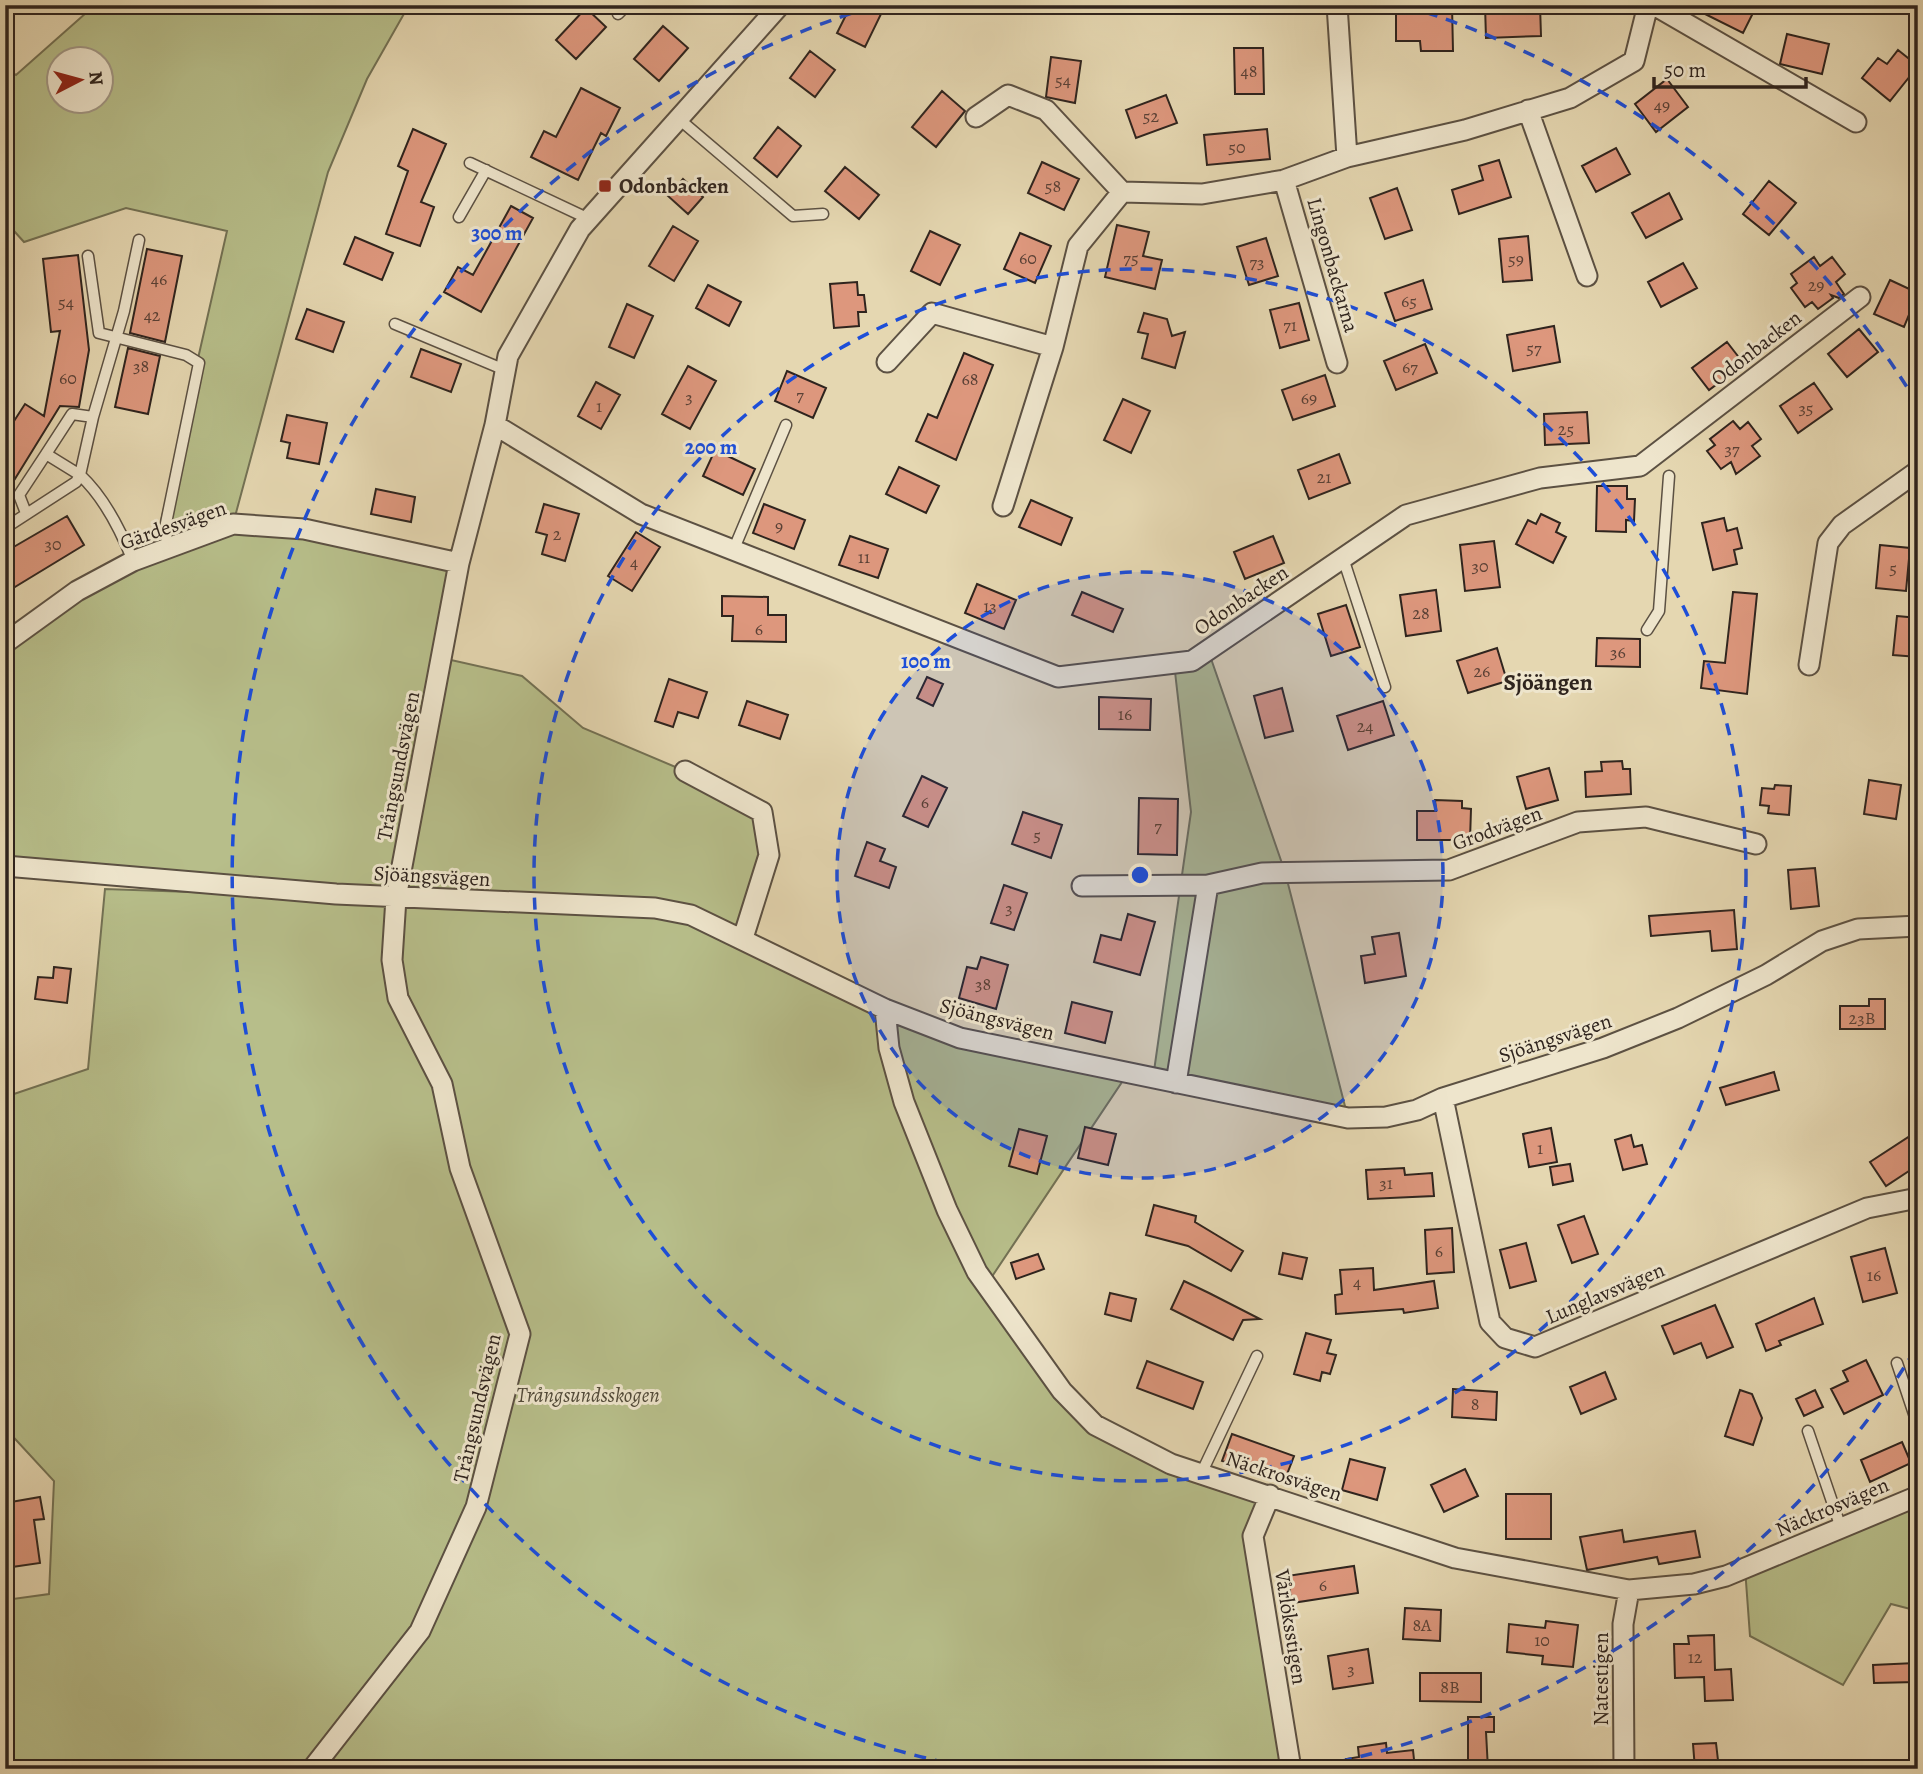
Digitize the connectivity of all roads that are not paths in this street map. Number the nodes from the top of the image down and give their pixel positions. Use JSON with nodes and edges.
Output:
{"nodes":[{"id":1,"x":627,"y":5,"type":"edge"},
{"id":2,"x":780,"y":5,"type":"edge"},
{"id":3,"x":1337,"y":5,"type":"edge"},
{"id":4,"x":1648,"y":5,"type":"edge"},
{"id":5,"x":1654,"y":5,"type":"edge"},
{"id":6,"x":618,"y":14,"type":"dead end"},
{"id":7,"x":1528,"y":110,"type":"junction"},
{"id":8,"x":976,"y":117,"type":"dead end"},
{"id":9,"x":679,"y":119,"type":"junction"},
{"id":10,"x":1856,"y":122,"type":"dead end"},
{"id":11,"x":1347,"y":156,"type":"junction"},
{"id":12,"x":470,"y":163,"type":"dead end"},
{"id":13,"x":486,"y":170,"type":"junction"},
{"id":14,"x":1284,"y":180,"type":"junction"},
{"id":15,"x":1122,"y":192,"type":"junction"},
{"id":16,"x":823,"y":214,"type":"dead end"},
{"id":17,"x":459,"y":217,"type":"dead end"},
{"id":18,"x":589,"y":219,"type":"junction"},
{"id":19,"x":139,"y":240,"type":"dead end"},
{"id":20,"x":88,"y":256,"type":"dead end"},
{"id":21,"x":1587,"y":276,"type":"dead end"},
{"id":22,"x":1860,"y":297,"type":"dead end"},
{"id":23,"x":395,"y":324,"type":"dead end"},
{"id":24,"x":117,"y":337,"type":"junction"},
{"id":25,"x":1053,"y":347,"type":"junction"},
{"id":26,"x":887,"y":362,"type":"dead end"},
{"id":27,"x":1338,"y":363,"type":"dead end"},
{"id":28,"x":506,"y":370,"type":"junction"},
{"id":29,"x":93,"y":417,"type":"junction"},
{"id":30,"x":495,"y":425,"type":"junction"},
{"id":31,"x":786,"y":425,"type":"dead end"},
{"id":32,"x":46,"y":454,"type":"junction"},
{"id":33,"x":1918,"y":471,"type":"edge"},
{"id":34,"x":80,"y":475,"type":"junction"},
{"id":35,"x":1669,"y":476,"type":"dead end"},
{"id":36,"x":1003,"y":506,"type":"dead end"},
{"id":37,"x":26,"y":513,"type":"junction"},
{"id":38,"x":5,"y":528,"type":"edge"},
{"id":39,"x":168,"y":548,"type":"junction"},
{"id":40,"x":733,"y":551,"type":"junction"},
{"id":41,"x":1343,"y":558,"type":"junction"},
{"id":42,"x":133,"y":561,"type":"junction"},
{"id":43,"x":459,"y":563,"type":"junction"},
{"id":44,"x":1647,"y":630,"type":"dead end"},
{"id":45,"x":5,"y":643,"type":"edge"},
{"id":46,"x":1810,"y":665,"type":"dead end"},
{"id":47,"x":1385,"y":687,"type":"dead end"},
{"id":48,"x":685,"y":771,"type":"dead end"},
{"id":49,"x":1756,"y":844,"type":"dead end"},
{"id":50,"x":5,"y":866,"type":"edge"},
{"id":51,"x":1208,"y":885,"type":"junction"},
{"id":52,"x":1082,"y":886,"type":"dead end"},
{"id":53,"x":397,"y":898,"type":"junction"},
{"id":54,"x":1918,"y":926,"type":"edge"},
{"id":55,"x":743,"y":938,"type":"junction"},
{"id":56,"x":885,"y":1009,"type":"junction"},
{"id":57,"x":1176,"y":1083,"type":"junction"},
{"id":58,"x":1443,"y":1098,"type":"junction"},
{"id":59,"x":1918,"y":1198,"type":"edge"},
{"id":60,"x":1257,"y":1356,"type":"dead end"},
{"id":61,"x":1897,"y":1363,"type":"dead end"},
{"id":62,"x":1918,"y":1426,"type":"edge"},
{"id":63,"x":1808,"y":1431,"type":"dead end"},
{"id":64,"x":1201,"y":1474,"type":"junction"},
{"id":65,"x":1270,"y":1495,"type":"junction"},
{"id":66,"x":1918,"y":1496,"type":"edge"},
{"id":67,"x":1841,"y":1528,"type":"junction"},
{"id":68,"x":1629,"y":1590,"type":"junction"},
{"id":69,"x":312,"y":1769,"type":"edge"},
{"id":70,"x":1291,"y":1769,"type":"edge"},
{"id":71,"x":1624,"y":1769,"type":"edge"}],
"edges":[{"from":1,"to":6,"type":"lane"},
{"from":2,"to":9,"type":"street","name":"Trångsundsvägen"},
{"from":3,"to":11,"type":"street"},
{"from":4,"to":7,"type":"street","name":"Lingonbackarna"},
{"from":5,"to":10,"type":"street"},
{"from":7,"to":11,"type":"street","name":"Lingonbackarna"},
{"from":7,"to":21,"type":"street"},
{"from":8,"to":15,"type":"street"},
{"from":9,"to":16,"type":"lane"},
{"from":9,"to":18,"type":"street","name":"Trångsundsvägen"},
{"from":11,"to":14,"type":"street","name":"Lingonbackarna"},
{"from":12,"to":13,"type":"lane"},
{"from":13,"to":17,"type":"lane"},
{"from":13,"to":18,"type":"lane"},
{"from":14,"to":15,"type":"street","name":"Lingonbackarna"},
{"from":14,"to":27,"type":"street","name":"Lingonbackarna"},
{"from":15,"to":25,"type":"street"},
{"from":18,"to":28,"type":"street","name":"Trångsundsvägen"},
{"from":19,"to":24,"type":"lane"},
{"from":20,"to":24,"type":"lane"},
{"from":22,"to":41,"type":"street","name":"Odonbacken"},
{"from":23,"to":28,"type":"lane"},
{"from":24,"to":29,"type":"lane"},
{"from":24,"to":39,"type":"lane"},
{"from":25,"to":26,"type":"street"},
{"from":25,"to":36,"type":"street"},
{"from":28,"to":30,"type":"street","name":"Trångsundsvägen"},
{"from":29,"to":32,"type":"lane"},
{"from":29,"to":34,"type":"lane"},
{"from":30,"to":40,"type":"street","name":"Odonbacken"},
{"from":30,"to":43,"type":"street","name":"Trångsundsvägen"},
{"from":31,"to":40,"type":"lane"},
{"from":32,"to":34,"type":"lane"},
{"from":32,"to":37,"type":"lane"},
{"from":33,"to":46,"type":"street"},
{"from":34,"to":37,"type":"lane"},
{"from":34,"to":42,"type":"lane"},
{"from":35,"to":44,"type":"lane"},
{"from":37,"to":38,"type":"lane"},
{"from":39,"to":42,"type":"street","name":"Gärdesvägen"},
{"from":39,"to":43,"type":"street","name":"Gärdesvägen"},
{"from":40,"to":41,"type":"street","name":"Odonbacken"},
{"from":41,"to":47,"type":"lane"},
{"from":42,"to":45,"type":"street","name":"Gärdesvägen"},
{"from":43,"to":53,"type":"street","name":"Trångsundsvägen"},
{"from":48,"to":55,"type":"street"},
{"from":49,"to":51,"type":"street","name":"Grodvägen"},
{"from":50,"to":53,"type":"street","name":"Sjöängsvägen"},
{"from":51,"to":52,"type":"street","name":"Grodvägen"},
{"from":51,"to":57,"type":"street"},
{"from":53,"to":55,"type":"street","name":"Sjöängsvägen"},
{"from":53,"to":69,"type":"street","name":"Trångsundsvägen"},
{"from":54,"to":58,"type":"street","name":"Sjöängsvägen"},
{"from":55,"to":56,"type":"street","name":"Sjöängsvägen"},
{"from":56,"to":57,"type":"street","name":"Sjöängsvägen"},
{"from":56,"to":64,"type":"street","name":"Näckrosvägen"},
{"from":57,"to":58,"type":"street","name":"Sjöängsvägen"},
{"from":58,"to":59,"type":"street","name":"Lunglavsvägen"},
{"from":60,"to":64,"type":"lane"},
{"from":61,"to":62,"type":"lane"},
{"from":63,"to":67,"type":"lane"},
{"from":64,"to":65,"type":"street","name":"Näckrosvägen"},
{"from":65,"to":68,"type":"street","name":"Näckrosvägen"},
{"from":65,"to":70,"type":"street","name":"Vårlöksstigen"},
{"from":66,"to":67,"type":"street","name":"Näckrosvägen"},
{"from":67,"to":68,"type":"street","name":"Näckrosvägen"},
{"from":68,"to":71,"type":"street","name":"Natestigen"}]}
